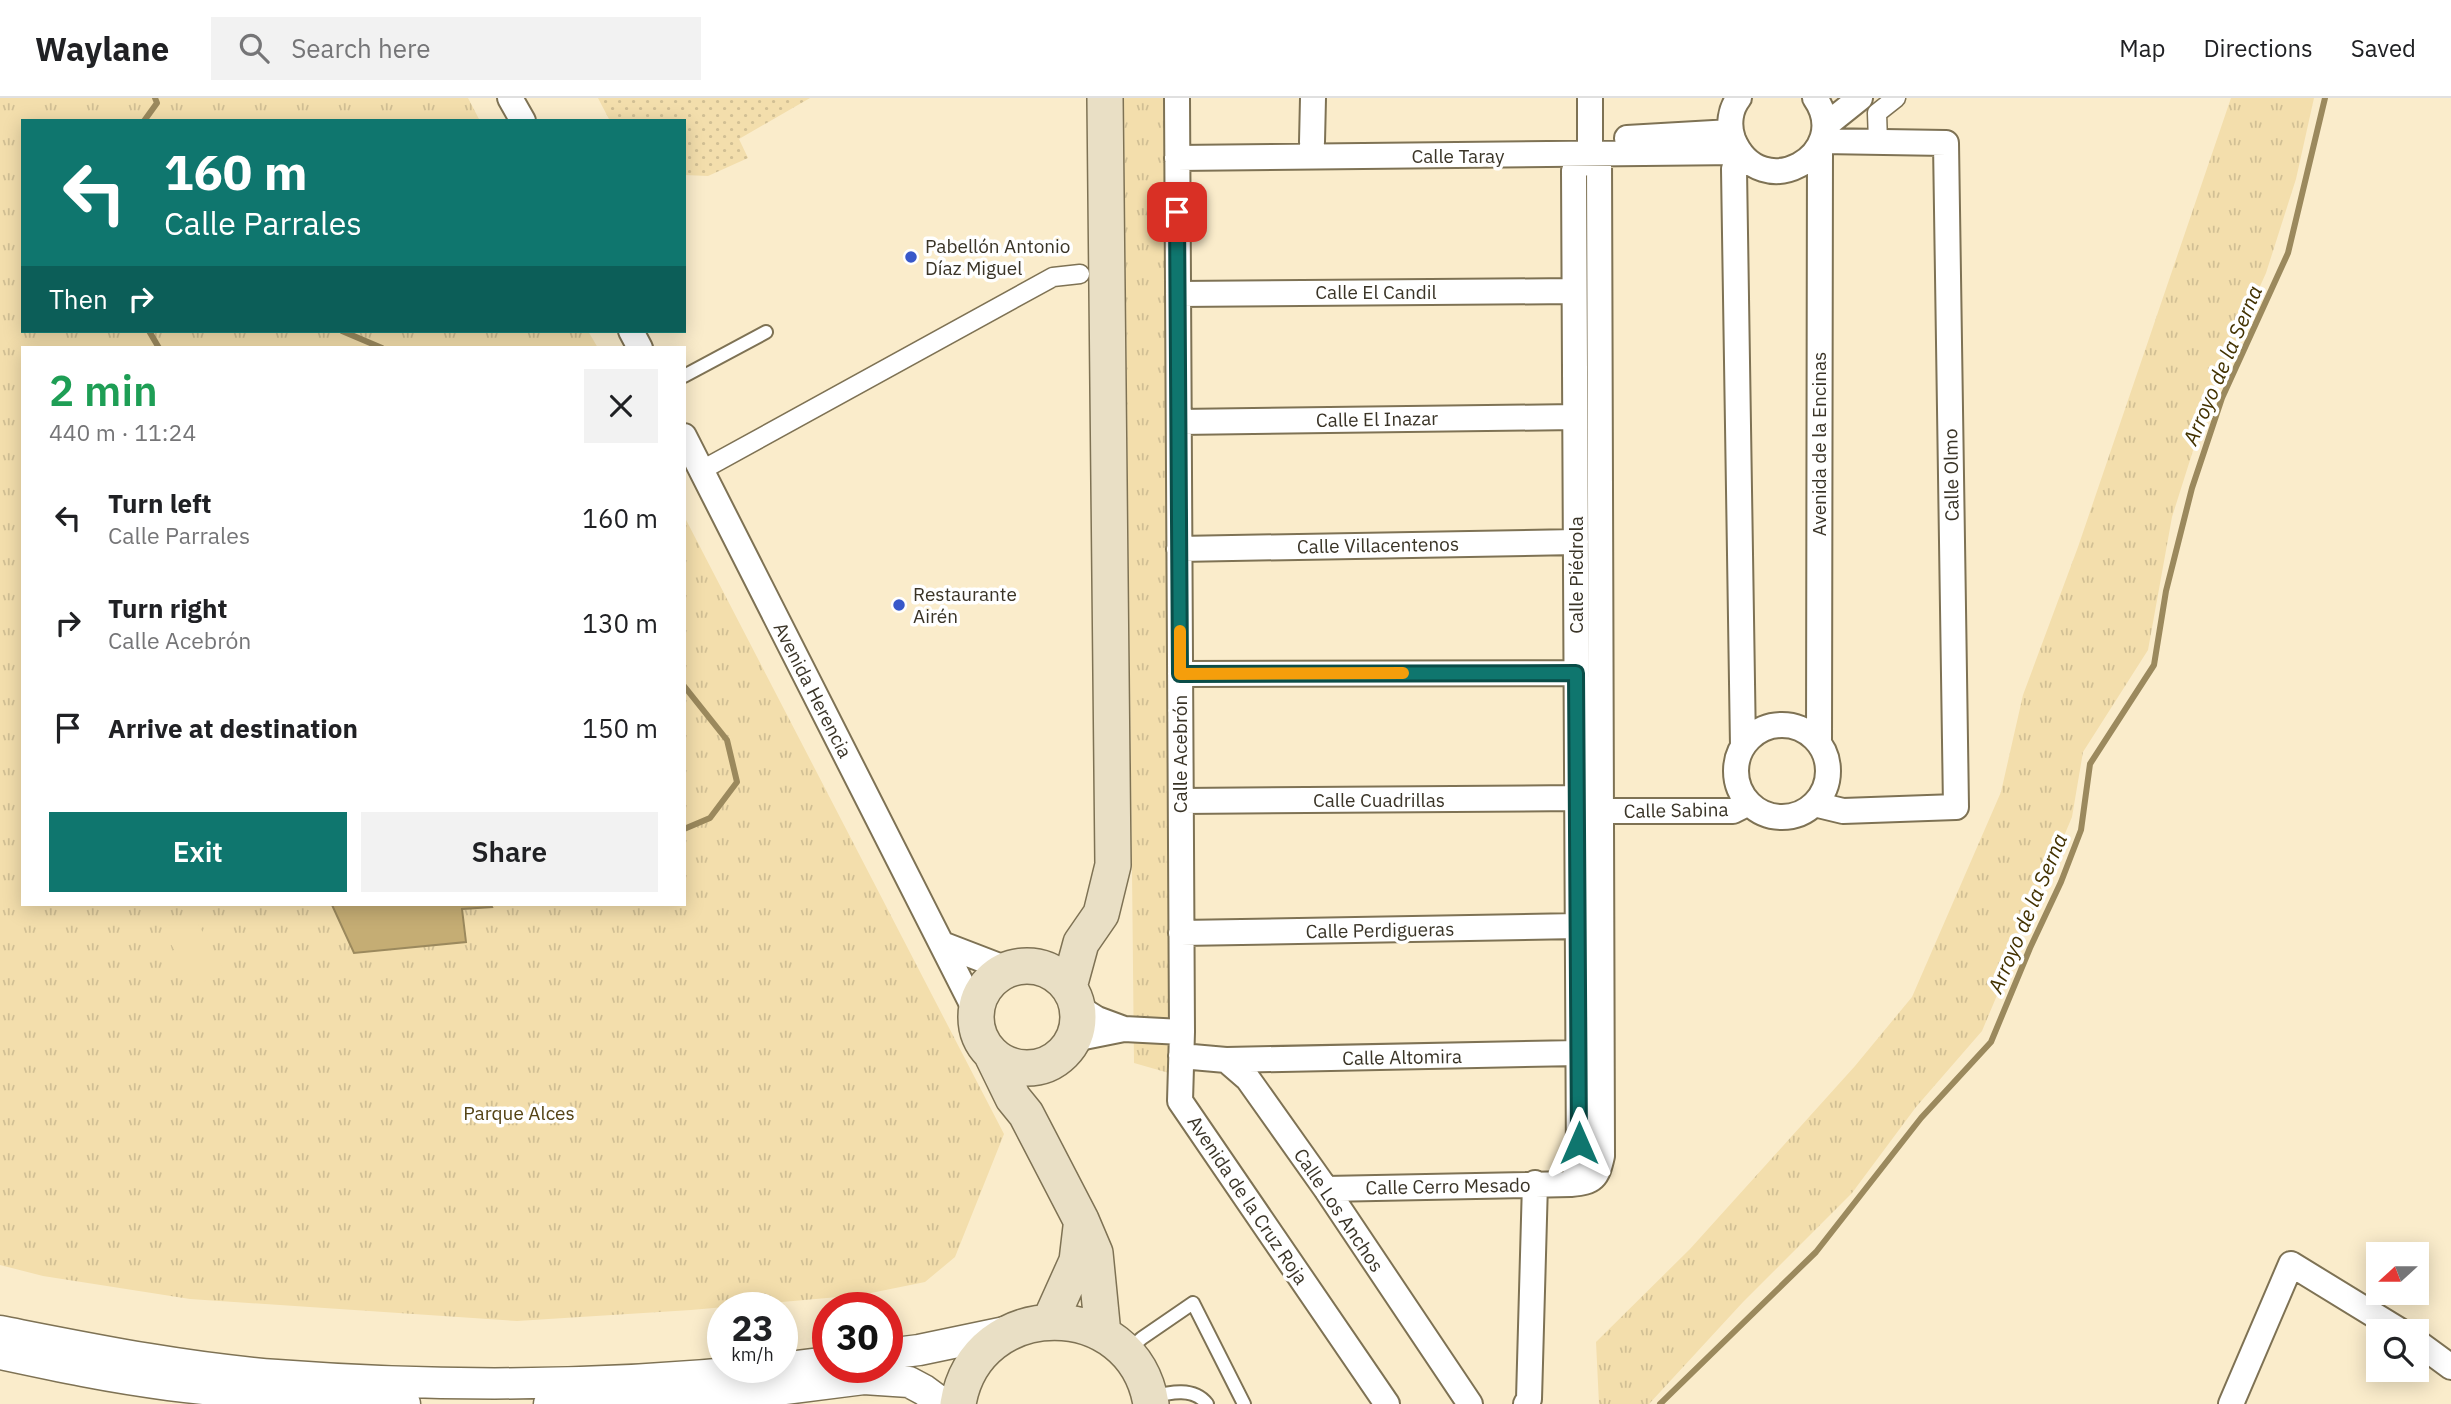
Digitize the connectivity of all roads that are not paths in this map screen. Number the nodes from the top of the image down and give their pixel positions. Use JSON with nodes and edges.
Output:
{"nodes":[{"id":1,"x":510,"y":98,"type":"edge"},
{"id":2,"x":1105,"y":98,"type":"edge"},
{"id":3,"x":1177,"y":98,"type":"edge"},
{"id":4,"x":1313,"y":98,"type":"edge"},
{"id":5,"x":1590,"y":98,"type":"edge"},
{"id":6,"x":1860,"y":98,"type":"edge"},
{"id":7,"x":1896,"y":98,"type":"edge"},
{"id":8,"x":1737,"y":99,"type":"edge"},
{"id":9,"x":1817,"y":99,"type":"edge"},
{"id":10,"x":522,"y":119,"type":"edge"},
{"id":11,"x":1822,"y":137,"type":"junction"},
{"id":12,"x":1312,"y":142,"type":"junction"},
{"id":13,"x":1878,"y":142,"type":"junction"},
{"id":14,"x":1736,"y":146,"type":"junction"},
{"id":15,"x":1177,"y":150,"type":"junction"},
{"id":16,"x":1593,"y":150,"type":"junction"},
{"id":17,"x":1080,"y":274,"type":"dead end"},
{"id":18,"x":1574,"y":291,"type":"junction"},
{"id":19,"x":1178,"y":294,"type":"junction"},
{"id":20,"x":766,"y":332,"type":"dead end"},
{"id":21,"x":686,"y":375,"type":"edge"},
{"id":22,"x":1575,"y":417,"type":"junction"},
{"id":23,"x":1179,"y":422,"type":"junction"},
{"id":24,"x":686,"y":440,"type":"edge"},
{"id":25,"x":702,"y":470,"type":"junction"},
{"id":26,"x":1576,"y":542,"type":"junction"},
{"id":27,"x":1180,"y":549,"type":"junction"},
{"id":28,"x":1576,"y":673,"type":"junction"},
{"id":29,"x":1180,"y":674,"type":"junction"},
{"id":30,"x":1819,"y":743,"type":"junction"},
{"id":31,"x":1743,"y":746,"type":"junction"},
{"id":32,"x":1577,"y":798,"type":"junction"},
{"id":33,"x":1181,"y":801,"type":"junction"},
{"id":34,"x":1749,"y":803,"type":"junction"},
{"id":35,"x":1814,"y":804,"type":"junction"},
{"id":36,"x":1602,"y":811,"type":"junction"},
{"id":37,"x":1578,"y":926,"type":"junction"},
{"id":38,"x":1181,"y":933,"type":"junction"},
{"id":39,"x":1081,"y":943,"type":"junction"},
{"id":40,"x":942,"y":944,"type":"junction"},
{"id":41,"x":1021,"y":967,"type":"junction"},
{"id":42,"x":1073,"y":1011,"type":"junction"},
{"id":43,"x":975,"y":1012,"type":"junction"},
{"id":44,"x":1182,"y":1044,"type":"junction"},
{"id":45,"x":1578,"y":1054,"type":"junction"},
{"id":46,"x":992,"y":1055,"type":"junction"},
{"id":47,"x":1226,"y":1060,"type":"junction"},
{"id":48,"x":1033,"y":1069,"type":"junction"},
{"id":49,"x":1026,"y":1114,"type":"junction"},
{"id":50,"x":1535,"y":1183,"type":"junction"},
{"id":51,"x":1571,"y":1184,"type":"junction"},
{"id":52,"x":1326,"y":1189,"type":"junction"},
{"id":53,"x":1081,"y":1220,"type":"junction"},
{"id":54,"x":2381,"y":1319,"type":"edge"},
{"id":55,"x":1050,"y":1321,"type":"junction"},
{"id":56,"x":0,"y":1331,"type":"edge"},
{"id":57,"x":1010,"y":1331,"type":"junction"},
{"id":58,"x":1114,"y":1343,"type":"junction"},
{"id":59,"x":2429,"y":1351,"type":"edge"},
{"id":60,"x":903,"y":1352,"type":"edge"},
{"id":61,"x":0,"y":1354,"type":"edge"},
{"id":62,"x":812,"y":1364,"type":"edge"},
{"id":63,"x":2451,"y":1367,"type":"edge"},
{"id":64,"x":1150,"y":1401,"type":"edge"},
{"id":65,"x":2235,"y":1403,"type":"edge"},
{"id":66,"x":405,"y":1404,"type":"edge"},
{"id":67,"x":549,"y":1404,"type":"edge"},
{"id":68,"x":943,"y":1404,"type":"edge"},
{"id":69,"x":958,"y":1404,"type":"edge"},
{"id":70,"x":1207,"y":1404,"type":"edge"},
{"id":71,"x":1244,"y":1404,"type":"edge"},
{"id":72,"x":1387,"y":1404,"type":"edge"},
{"id":73,"x":1470,"y":1404,"type":"edge"},
{"id":74,"x":1526,"y":1404,"type":"edge"}],
"edges":[{"from":1,"to":10,"type":"street"},
{"from":2,"to":39,"type":"main road"},
{"from":3,"to":15,"type":"street","name":"Calle Acebrón"},
{"from":4,"to":12,"type":"street"},
{"from":5,"to":16,"type":"street"},
{"from":6,"to":11,"type":"street"},
{"from":7,"to":13,"type":"street"},
{"from":8,"to":14,"type":"street"},
{"from":9,"to":11,"type":"street","name":"Avenida de la Encinas"},
{"from":11,"to":13,"type":"street"},
{"from":11,"to":14,"type":"street"},
{"from":11,"to":30,"type":"street","name":"Avenida de la Encinas"},
{"from":12,"to":15,"type":"street","name":"Calle Taray"},
{"from":12,"to":16,"type":"street","name":"Calle Taray"},
{"from":13,"to":35,"type":"street","name":"Calle Olmo"},
{"from":14,"to":16,"type":"street","name":"Calle Taray"},
{"from":14,"to":31,"type":"street"},
{"from":15,"to":16,"type":"street","name":"Calle Taray"},
{"from":15,"to":19,"type":"street","name":"Calle Acebrón"},
{"from":16,"to":18,"type":"street","name":"Calle Piédrola"},
{"from":16,"to":36,"type":"street"},
{"from":17,"to":25,"type":"street"},
{"from":18,"to":19,"type":"street","name":"Calle El Candil"},
{"from":18,"to":22,"type":"street","name":"Calle Piédrola"},
{"from":19,"to":23,"type":"street","name":"Calle Acebrón"},
{"from":20,"to":21,"type":"lane"},
{"from":22,"to":23,"type":"street","name":"Calle El Inazar"},
{"from":22,"to":26,"type":"street","name":"Calle Piédrola"},
{"from":23,"to":27,"type":"street","name":"Calle Acebrón"},
{"from":24,"to":25,"type":"street","name":"Avenida Herencia"},
{"from":25,"to":40,"type":"street","name":"Avenida Herencia"},
{"from":26,"to":27,"type":"street","name":"Calle Villacentenos"},
{"from":26,"to":28,"type":"street","name":"Calle Piédrola"},
{"from":27,"to":29,"type":"street","name":"Calle Acebrón"},
{"from":28,"to":29,"type":"street"},
{"from":28,"to":32,"type":"street","name":"Calle Piédrola"},
{"from":29,"to":33,"type":"street","name":"Calle Acebrón"},
{"from":30,"to":31,"type":"street"},
{"from":30,"to":35,"type":"street"},
{"from":31,"to":34,"type":"street"},
{"from":32,"to":33,"type":"street","name":"Calle Cuadrillas"},
{"from":32,"to":37,"type":"street","name":"Calle Piédrola"},
{"from":33,"to":38,"type":"street","name":"Calle Acebrón"},
{"from":34,"to":35,"type":"street"},
{"from":34,"to":36,"type":"street","name":"Calle Sabina"},
{"from":36,"to":51,"type":"street"},
{"from":37,"to":38,"type":"street","name":"Calle Perdigueras"},
{"from":37,"to":45,"type":"street","name":"Calle Piédrola"},
{"from":38,"to":44,"type":"street","name":"Calle Acebrón"},
{"from":39,"to":41,"type":"main road"},
{"from":39,"to":42,"type":"main road"},
{"from":40,"to":41,"type":"street"},
{"from":40,"to":43,"type":"street","name":"Avenida Herencia"},
{"from":41,"to":42,"type":"main road"},
{"from":41,"to":43,"type":"main road"},
{"from":42,"to":44,"type":"street"},
{"from":42,"to":48,"type":"main road"},
{"from":43,"to":46,"type":"main road"},
{"from":44,"to":47,"type":"street"},
{"from":44,"to":72,"type":"street","name":"Avenida de la Cruz Roja"},
{"from":45,"to":47,"type":"street","name":"Calle Altomira"},
{"from":45,"to":51,"type":"street","name":"Calle Piédrola"},
{"from":46,"to":48,"type":"main road"},
{"from":46,"to":49,"type":"main road"},
{"from":47,"to":52,"type":"street","name":"Calle Los Anchos"},
{"from":48,"to":49,"type":"main road"},
{"from":49,"to":53,"type":"main road"},
{"from":50,"to":51,"type":"street","name":"Calle Cerro Mesado"},
{"from":50,"to":52,"type":"street","name":"Calle Cerro Mesado"},
{"from":50,"to":74,"type":"street"},
{"from":52,"to":73,"type":"street","name":"Calle Los Anchos"},
{"from":53,"to":55,"type":"main road"},
{"from":53,"to":58,"type":"main road"},
{"from":54,"to":65,"type":"street"},
{"from":55,"to":57,"type":"main road"},
{"from":55,"to":58,"type":"main road"},
{"from":56,"to":62,"type":"street"},
{"from":57,"to":60,"type":"street"},
{"from":57,"to":69,"type":"main road"},
{"from":58,"to":64,"type":"main road"},
{"from":58,"to":71,"type":"lane"},
{"from":59,"to":63,"type":"street"},
{"from":61,"to":66,"type":"street"},
{"from":64,"to":70,"type":"lane"},
{"from":67,"to":68,"type":"street"}]}
